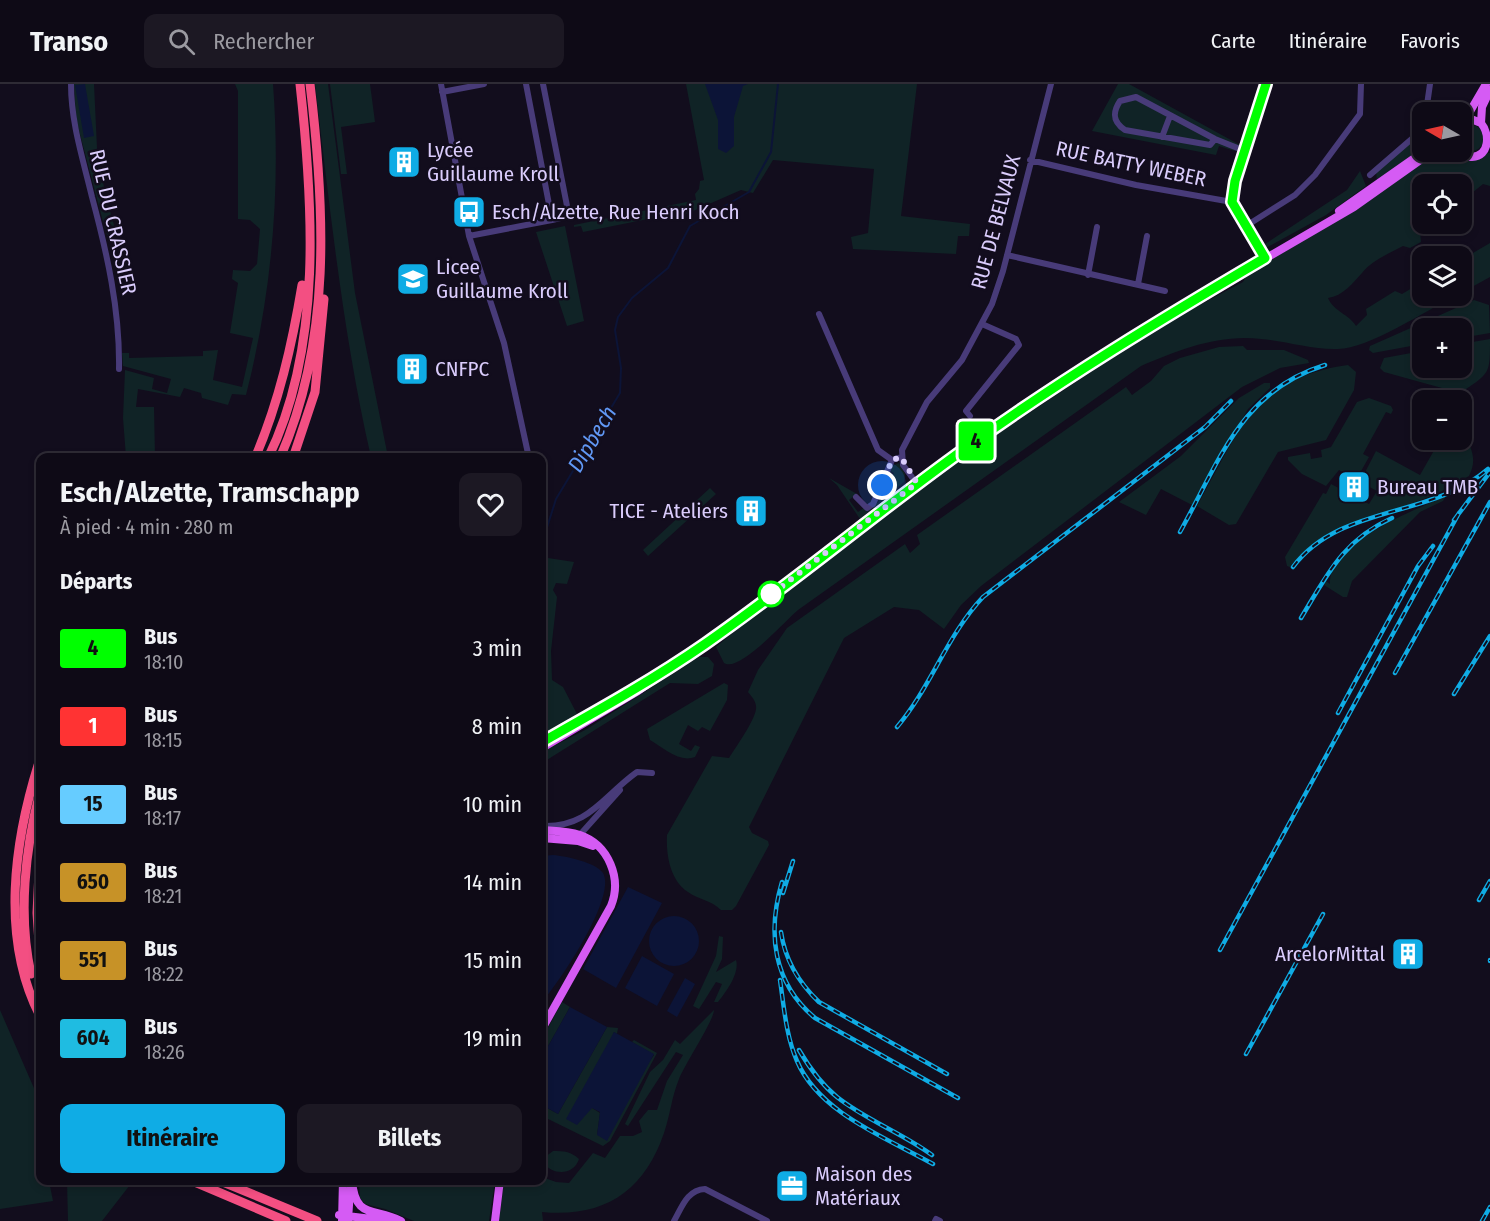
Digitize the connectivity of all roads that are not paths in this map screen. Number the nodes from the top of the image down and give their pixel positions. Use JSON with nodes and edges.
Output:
{"nodes":[{"id":1,"x":71,"y":84,"type":"edge"},
{"id":2,"x":300,"y":84,"type":"edge"},
{"id":3,"x":310,"y":84,"type":"edge"},
{"id":4,"x":484,"y":84,"type":"edge"},
{"id":5,"x":526,"y":84,"type":"edge"},
{"id":6,"x":543,"y":84,"type":"edge"},
{"id":7,"x":1051,"y":84,"type":"edge"},
{"id":8,"x":1266,"y":84,"type":"edge"},
{"id":9,"x":1361,"y":84,"type":"edge"},
{"id":10,"x":1430,"y":84,"type":"edge"},
{"id":11,"x":1486,"y":84,"type":"edge"},
{"id":12,"x":441,"y":88,"type":"edge"},
{"id":13,"x":1490,"y":90,"type":"edge"},
{"id":14,"x":1427,"y":102,"type":"edge"},
{"id":15,"x":1472,"y":107,"type":"edge"},
{"id":16,"x":1170,"y":116,"type":"junction"},
{"id":17,"x":1472,"y":122,"type":"edge"},
{"id":18,"x":1481,"y":123,"type":"junction"},
{"id":19,"x":1490,"y":136,"type":"edge"},
{"id":20,"x":1162,"y":137,"type":"junction"},
{"id":21,"x":1215,"y":139,"type":"junction"},
{"id":22,"x":1412,"y":139,"type":"edge"},
{"id":23,"x":1245,"y":151,"type":"junction"},
{"id":24,"x":1486,"y":153,"type":"edge"},
{"id":25,"x":1412,"y":159,"type":"edge"},
{"id":26,"x":1030,"y":160,"type":"junction"},
{"id":27,"x":1418,"y":162,"type":"edge"},
{"id":28,"x":1370,"y":176,"type":"dead end"},
{"id":29,"x":1232,"y":202,"type":"junction"},
{"id":30,"x":1331,"y":218,"type":"junction"},
{"id":31,"x":552,"y":220,"type":"junction"},
{"id":32,"x":1246,"y":226,"type":"junction"},
{"id":33,"x":1097,"y":227,"type":"dead end"},
{"id":34,"x":469,"y":236,"type":"junction"},
{"id":35,"x":1147,"y":236,"type":"dead end"},
{"id":36,"x":310,"y":254,"type":"junction"},
{"id":37,"x":1007,"y":255,"type":"junction"},
{"id":38,"x":1265,"y":258,"type":"junction"},
{"id":39,"x":321,"y":263,"type":"junction"},
{"id":40,"x":1088,"y":275,"type":"junction"},
{"id":41,"x":1138,"y":284,"type":"junction"},
{"id":42,"x":1165,"y":291,"type":"dead end"},
{"id":43,"x":819,"y":314,"type":"dead end"},
{"id":44,"x":982,"y":324,"type":"junction"},
{"id":45,"x":119,"y":369,"type":"dead end"},
{"id":46,"x":970,"y":416,"type":"dead end"},
{"id":47,"x":257,"y":453,"type":"edge"},
{"id":48,"x":270,"y":453,"type":"edge"},
{"id":49,"x":282,"y":453,"type":"edge"},
{"id":50,"x":295,"y":453,"type":"edge"},
{"id":51,"x":528,"y":453,"type":"edge"},
{"id":52,"x":901,"y":457,"type":"junction"},
{"id":53,"x":892,"y":460,"type":"junction"},
{"id":54,"x":917,"y":483,"type":"junction"},
{"id":55,"x":856,"y":497,"type":"dead end"},
{"id":56,"x":658,"y":675,"type":"junction"},
{"id":57,"x":546,"y":740,"type":"edge"},
{"id":58,"x":546,"y":747,"type":"edge"},
{"id":59,"x":652,"y":773,"type":"dead end"},
{"id":60,"x":36,"y":775,"type":"edge"},
{"id":61,"x":632,"y":776,"type":"junction"},
{"id":62,"x":36,"y":814,"type":"edge"},
{"id":63,"x":546,"y":828,"type":"edge"},
{"id":64,"x":546,"y":829,"type":"edge"},
{"id":65,"x":581,"y":835,"type":"junction"},
{"id":66,"x":546,"y":836,"type":"edge"},
{"id":67,"x":546,"y":837,"type":"edge"},
{"id":68,"x":597,"y":848,"type":"junction"},
{"id":69,"x":36,"y":993,"type":"edge"},
{"id":70,"x":36,"y":1008,"type":"edge"},
{"id":71,"x":546,"y":1022,"type":"edge"},
{"id":72,"x":201,"y":1185,"type":"edge"},
{"id":73,"x":229,"y":1185,"type":"edge"},
{"id":74,"x":342,"y":1185,"type":"edge"},
{"id":75,"x":351,"y":1185,"type":"edge"},
{"id":76,"x":353,"y":1185,"type":"edge"},
{"id":77,"x":499,"y":1185,"type":"edge"},
{"id":78,"x":343,"y":1218,"type":"edge"},
{"id":79,"x":286,"y":1221,"type":"edge"},
{"id":80,"x":317,"y":1221,"type":"edge"},
{"id":81,"x":388,"y":1221,"type":"edge"},
{"id":82,"x":400,"y":1221,"type":"edge"},
{"id":83,"x":495,"y":1221,"type":"edge"},
{"id":84,"x":674,"y":1221,"type":"edge"},
{"id":85,"x":767,"y":1221,"type":"edge"},
{"id":86,"x":935,"y":1221,"type":"edge"},
{"id":87,"x":940,"y":1221,"type":"edge"}],
"edges":[{"from":1,"to":45,"type":"street","name":"RUE DU CRASSIER"},
{"from":2,"to":36,"type":"highway"},
{"from":3,"to":39,"type":"highway"},
{"from":4,"to":12,"type":"street"},
{"from":5,"to":31,"type":"street"},
{"from":6,"to":31,"type":"street"},
{"from":7,"to":26,"type":"street","name":"RUE DE BELVAUX"},
{"from":8,"to":23,"type":"street"},
{"from":9,"to":32,"type":"street"},
{"from":10,"to":14,"type":"street"},
{"from":11,"to":15,"type":"main road"},
{"from":12,"to":34,"type":"street"},
{"from":13,"to":18,"type":"main road"},
{"from":16,"to":20,"type":"street"},
{"from":16,"to":20,"type":"street"},
{"from":16,"to":21,"type":"street"},
{"from":17,"to":18,"type":"main road"},
{"from":18,"to":19,"type":"main road"},
{"from":19,"to":24,"type":"main road"},
{"from":20,"to":21,"type":"street"},
{"from":21,"to":23,"type":"street"},
{"from":22,"to":28,"type":"street"},
{"from":23,"to":29,"type":"street"},
{"from":25,"to":30,"type":"main road"},
{"from":26,"to":29,"type":"street","name":"RUE BATTY WEBER"},
{"from":26,"to":37,"type":"street","name":"RUE DE BELVAUX"},
{"from":27,"to":30,"type":"main road"},
{"from":29,"to":32,"type":"street","name":"RUE BATTY WEBER"},
{"from":30,"to":38,"type":"main road"},
{"from":31,"to":34,"type":"street"},
{"from":32,"to":38,"type":"street","name":"RUE BATTY WEBER"},
{"from":33,"to":40,"type":"street"},
{"from":34,"to":51,"type":"street"},
{"from":35,"to":41,"type":"street"},
{"from":36,"to":47,"type":"highway"},
{"from":36,"to":48,"type":"highway"},
{"from":37,"to":40,"type":"street"},
{"from":37,"to":44,"type":"street","name":"RUE DE BELVAUX"},
{"from":38,"to":54,"type":"main road"},
{"from":39,"to":49,"type":"highway"},
{"from":39,"to":50,"type":"highway"},
{"from":40,"to":41,"type":"street"},
{"from":41,"to":42,"type":"street"},
{"from":43,"to":53,"type":"street"},
{"from":44,"to":46,"type":"street"},
{"from":44,"to":52,"type":"street","name":"RUE DE BELVAUX"},
{"from":52,"to":53,"type":"street"},
{"from":52,"to":54,"type":"street"},
{"from":53,"to":55,"type":"street"},
{"from":54,"to":56,"type":"main road"},
{"from":56,"to":57,"type":"main road"},
{"from":56,"to":58,"type":"main road"},
{"from":59,"to":61,"type":"street"},
{"from":60,"to":70,"type":"highway"},
{"from":61,"to":63,"type":"street"},
{"from":61,"to":65,"type":"street"},
{"from":62,"to":69,"type":"highway"},
{"from":64,"to":65,"type":"main road"},
{"from":65,"to":66,"type":"street"},
{"from":65,"to":68,"type":"main road"},
{"from":67,"to":68,"type":"main road"},
{"from":68,"to":71,"type":"main road"},
{"from":72,"to":79,"type":"highway"},
{"from":73,"to":80,"type":"highway"},
{"from":74,"to":78,"type":"main road"},
{"from":75,"to":78,"type":"main road"},
{"from":76,"to":82,"type":"main road"},
{"from":77,"to":83,"type":"main road"},
{"from":78,"to":81,"type":"main road"},
{"from":84,"to":85,"type":"street"},
{"from":86,"to":87,"type":"street"}]}
